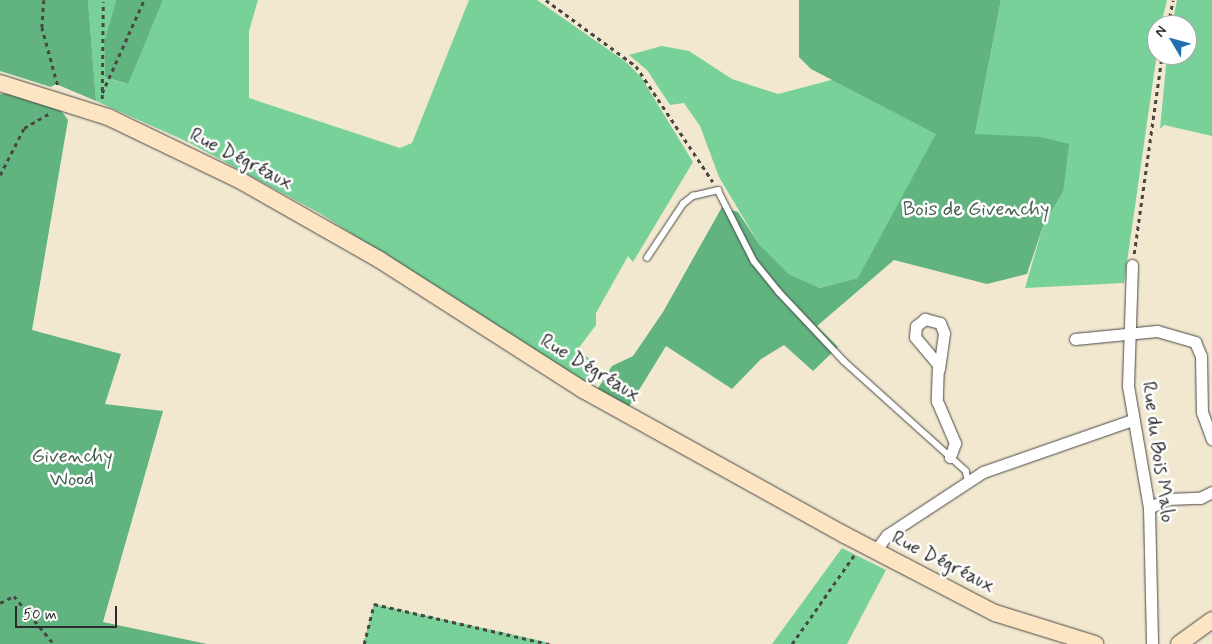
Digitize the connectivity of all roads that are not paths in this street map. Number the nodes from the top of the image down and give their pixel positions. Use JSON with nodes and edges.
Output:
{"nodes":[{"id":1,"x":0,"y":83,"type":"edge"},
{"id":2,"x":647,"y":258,"type":"dead end"},
{"id":3,"x":1132,"y":265,"type":"road end"},
{"id":4,"x":1130,"y":335,"type":"junction"},
{"id":5,"x":1074,"y":339,"type":"dead end"},
{"id":6,"x":939,"y":370,"type":"dead end"},
{"id":7,"x":1132,"y":420,"type":"junction"},
{"id":8,"x":1212,"y":439,"type":"edge"},
{"id":9,"x":950,"y":457,"type":"junction"},
{"id":10,"x":968,"y":480,"type":"junction"},
{"id":11,"x":1212,"y":492,"type":"edge"},
{"id":12,"x":1149,"y":508,"type":"junction"},
{"id":13,"x":868,"y":548,"type":"junction"},
{"id":14,"x":1212,"y":620,"type":"edge"},
{"id":15,"x":1095,"y":644,"type":"edge"},
{"id":16,"x":1152,"y":644,"type":"edge"},
{"id":17,"x":1179,"y":644,"type":"edge"}],
"edges":[{"from":1,"to":13,"type":"main road","name":"Rue Dégréaux"},
{"from":2,"to":9,"type":"lane"},
{"from":3,"to":4,"type":"street","name":"Rue du Bois Malo"},
{"from":4,"to":5,"type":"street"},
{"from":4,"to":7,"type":"street","name":"Rue du Bois Malo"},
{"from":4,"to":8,"type":"street"},
{"from":6,"to":9,"type":"street"},
{"from":7,"to":10,"type":"street"},
{"from":7,"to":12,"type":"street","name":"Rue du Bois Malo"},
{"from":9,"to":10,"type":"lane"},
{"from":10,"to":13,"type":"street"},
{"from":11,"to":12,"type":"street"},
{"from":12,"to":16,"type":"street","name":"Rue du Bois Malo"},
{"from":13,"to":15,"type":"main road","name":"Rue Dégréaux"},
{"from":14,"to":17,"type":"main road"}]}
